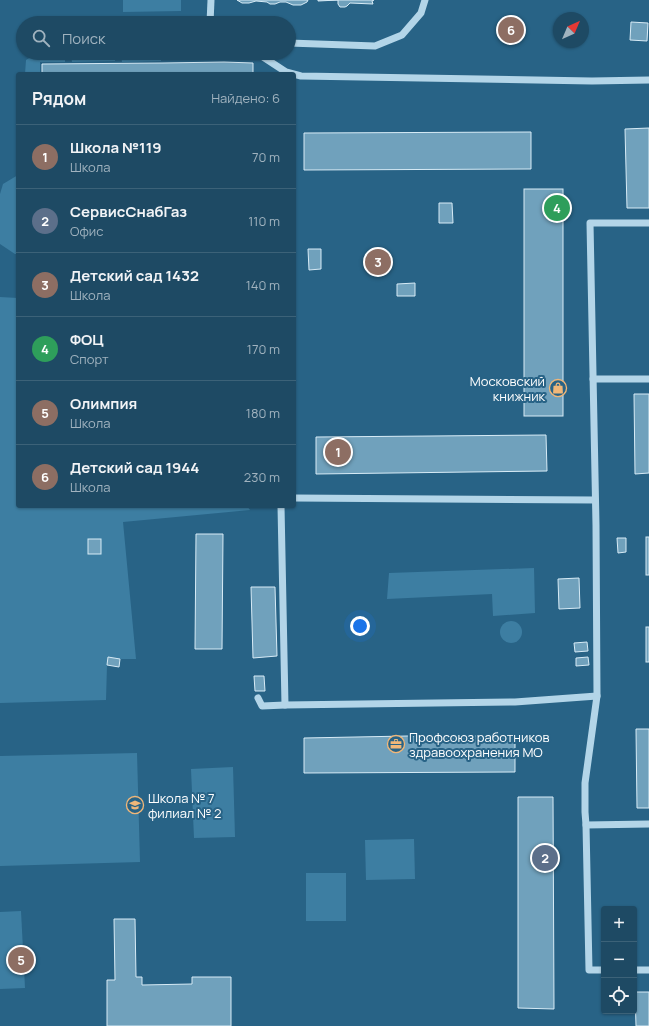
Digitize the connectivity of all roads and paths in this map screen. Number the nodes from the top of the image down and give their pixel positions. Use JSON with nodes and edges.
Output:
{"nodes":[{"id":1,"x":211,"y":0,"type":"edge"},
{"id":2,"x":425,"y":0,"type":"edge"},
{"id":3,"x":210,"y":16,"type":"edge"},
{"id":4,"x":296,"y":43,"type":"edge"},
{"id":5,"x":268,"y":60,"type":"edge"},
{"id":6,"x":286,"y":72,"type":"edge"},
{"id":7,"x":296,"y":75,"type":"edge"},
{"id":8,"x":649,"y":80,"type":"edge"},
{"id":9,"x":649,"y":224,"type":"edge"},
{"id":10,"x":593,"y":379,"type":"junction"},
{"id":11,"x":649,"y":379,"type":"edge"},
{"id":12,"x":296,"y":498,"type":"edge"},
{"id":13,"x":594,"y":500,"type":"junction"},
{"id":14,"x":281,"y":508,"type":"edge"},
{"id":15,"x":597,"y":696,"type":"junction"},
{"id":16,"x":258,"y":698,"type":"dead end"},
{"id":17,"x":285,"y":705,"type":"junction"},
{"id":18,"x":649,"y":824,"type":"edge"},
{"id":19,"x":586,"y":825,"type":"junction"},
{"id":20,"x":601,"y":970,"type":"edge"},
{"id":21,"x":637,"y":970,"type":"edge"},
{"id":22,"x":649,"y":970,"type":"edge"}],
"edges":[{"from":1,"to":3,"type":"lane"},
{"from":2,"to":4,"type":"lane"},
{"from":5,"to":6,"type":"lane"},
{"from":7,"to":8,"type":"lane"},
{"from":9,"to":10,"type":"lane"},
{"from":10,"to":11,"type":"lane"},
{"from":10,"to":13,"type":"lane"},
{"from":12,"to":13,"type":"lane"},
{"from":13,"to":15,"type":"lane"},
{"from":14,"to":17,"type":"lane"},
{"from":15,"to":17,"type":"lane"},
{"from":15,"to":19,"type":"lane"},
{"from":16,"to":17,"type":"lane"},
{"from":18,"to":19,"type":"lane"},
{"from":19,"to":20,"type":"lane"},
{"from":21,"to":22,"type":"lane"}]}
